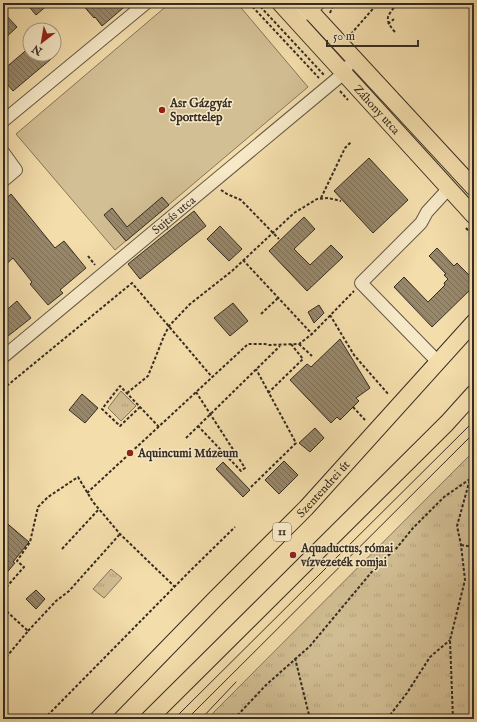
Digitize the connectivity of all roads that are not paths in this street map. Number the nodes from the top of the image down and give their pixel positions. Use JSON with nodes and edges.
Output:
{"nodes":[{"id":1,"x":146,"y":3,"type":"edge"},
{"id":2,"x":280,"y":4,"type":"edge"},
{"id":3,"x":311,"y":6,"type":"edge"},
{"id":4,"x":320,"y":47,"type":"junction"},
{"id":5,"x":352,"y":57,"type":"junction"},
{"id":6,"x":344,"y":73,"type":"junction"},
{"id":7,"x":372,"y":78,"type":"junction"},
{"id":8,"x":3,"y":121,"type":"edge"},
{"id":9,"x":3,"y":152,"type":"edge"},
{"id":10,"x":3,"y":181,"type":"edge"},
{"id":11,"x":474,"y":187,"type":"edge"},
{"id":12,"x":448,"y":188,"type":"junction"},
{"id":13,"x":474,"y":216,"type":"edge"},
{"id":14,"x":474,"y":322,"type":"edge"},
{"id":15,"x":3,"y":357,"type":"edge"},
{"id":16,"x":437,"y":361,"type":"junction"},
{"id":17,"x":474,"y":393,"type":"edge"},
{"id":18,"x":98,"y":719,"type":"edge"},
{"id":19,"x":149,"y":719,"type":"edge"}],
"edges":[{"from":1,"to":8,"type":"street"},
{"from":2,"to":3,"type":"street"},
{"from":2,"to":4,"type":"main road","name":"Záhony utca"},
{"from":3,"to":4,"type":"street"},
{"from":3,"to":5,"type":"main road","name":"Záhony utca"},
{"from":4,"to":6,"type":"main road","name":"Záhony utca"},
{"from":5,"to":6,"type":"street","name":"Sujtás utca"},
{"from":5,"to":7,"type":"main road","name":"Záhony utca"},
{"from":6,"to":7,"type":"street"},
{"from":6,"to":12,"type":"main road","name":"Záhony utca"},
{"from":6,"to":15,"type":"street","name":"Sujtás utca"},
{"from":7,"to":11,"type":"main road","name":"Záhony utca"},
{"from":9,"to":10,"type":"street"},
{"from":12,"to":13,"type":"main road","name":"Záhony utca"},
{"from":12,"to":16,"type":"street"},
{"from":14,"to":16,"type":"main road","name":"Szentendrei út","number":"11"},
{"from":16,"to":18,"type":"main road","name":"Szentendrei út","number":"11"},
{"from":17,"to":19,"type":"main road"}]}
